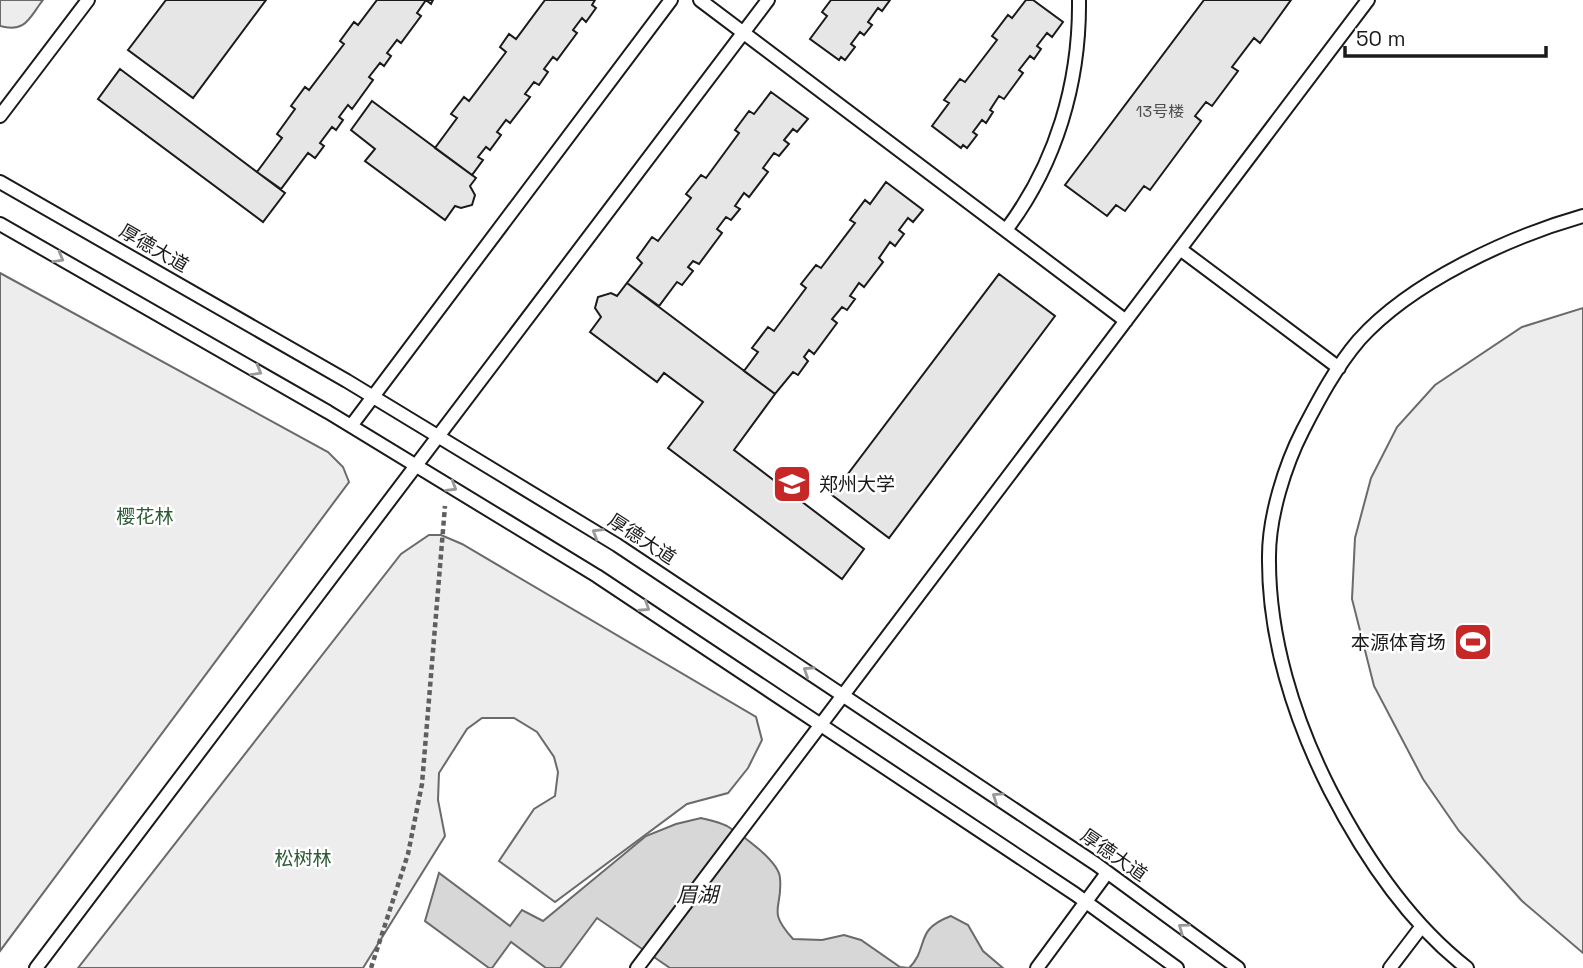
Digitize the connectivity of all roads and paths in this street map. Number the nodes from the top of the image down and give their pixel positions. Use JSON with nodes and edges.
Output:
{"nodes":[{"id":1,"x":88,"y":0,"type":"edge"},
{"id":2,"x":671,"y":0,"type":"edge"},
{"id":3,"x":700,"y":0,"type":"edge"},
{"id":4,"x":768,"y":0,"type":"edge"},
{"id":5,"x":1079,"y":0,"type":"edge"},
{"id":6,"x":1368,"y":0,"type":"edge"},
{"id":7,"x":743,"y":33,"type":"junction"},
{"id":8,"x":0,"y":116,"type":"edge"},
{"id":9,"x":0,"y":182,"type":"edge"},
{"id":10,"x":1583,"y":216,"type":"edge"},
{"id":11,"x":0,"y":224,"type":"edge"},
{"id":12,"x":1006,"y":230,"type":"junction"},
{"id":13,"x":1180,"y":249,"type":"junction"},
{"id":14,"x":1126,"y":321,"type":"junction"},
{"id":15,"x":1339,"y":368,"type":"junction"},
{"id":16,"x":373,"y":397,"type":"junction"},
{"id":17,"x":351,"y":426,"type":"junction"},
{"id":18,"x":438,"y":436,"type":"junction"},
{"id":19,"x":416,"y":466,"type":"junction"},
{"id":20,"x":447,"y":484,"type":"junction"},
{"id":21,"x":844,"y":694,"type":"junction"},
{"id":22,"x":822,"y":723,"type":"junction"},
{"id":23,"x":1107,"y":873,"type":"junction"},
{"id":24,"x":1086,"y":902,"type":"junction"},
{"id":25,"x":1422,"y":926,"type":"junction"},
{"id":26,"x":1039,"y":965,"type":"edge"},
{"id":27,"x":36,"y":968,"type":"edge"},
{"id":28,"x":371,"y":968,"type":"edge"},
{"id":29,"x":637,"y":968,"type":"edge"},
{"id":30,"x":1177,"y":968,"type":"edge"},
{"id":31,"x":1238,"y":968,"type":"edge"},
{"id":32,"x":1390,"y":968,"type":"edge"},
{"id":33,"x":1467,"y":968,"type":"edge"}],
"edges":[{"from":1,"to":8,"type":"lane"},
{"from":2,"to":16,"type":"lane"},
{"from":3,"to":7,"type":"lane"},
{"from":4,"to":7,"type":"lane"},
{"from":5,"to":12,"type":"lane"},
{"from":6,"to":13,"type":"lane"},
{"from":7,"to":12,"type":"lane"},
{"from":7,"to":18,"type":"lane"},
{"from":9,"to":16,"type":"lane","name":"厚德大道"},
{"from":10,"to":15,"type":"lane"},
{"from":11,"to":17,"type":"lane","one_way":true},
{"from":12,"to":14,"type":"lane"},
{"from":13,"to":14,"type":"lane"},
{"from":13,"to":15,"type":"lane"},
{"from":14,"to":21,"type":"lane"},
{"from":15,"to":25,"type":"lane"},
{"from":16,"to":17,"type":"lane"},
{"from":16,"to":18,"type":"lane","name":"厚德大道"},
{"from":17,"to":19,"type":"lane"},
{"from":18,"to":19,"type":"lane"},
{"from":21,"to":18,"type":"lane","name":"厚德大道","one_way":true},
{"from":19,"to":20,"type":"lane"},
{"from":19,"to":27,"type":"lane"},
{"from":20,"to":22,"type":"lane","one_way":true},
{"from":20,"to":28,"type":"path"},
{"from":21,"to":22,"type":"lane"},
{"from":23,"to":21,"type":"lane","name":"厚德大道","one_way":true},
{"from":22,"to":24,"type":"lane"},
{"from":22,"to":29,"type":"lane"},
{"from":23,"to":24,"type":"lane"},
{"from":31,"to":23,"type":"lane","name":"厚德大道","one_way":true},
{"from":24,"to":26,"type":"lane"},
{"from":24,"to":30,"type":"lane"},
{"from":25,"to":32,"type":"lane"},
{"from":25,"to":33,"type":"lane"}]}
